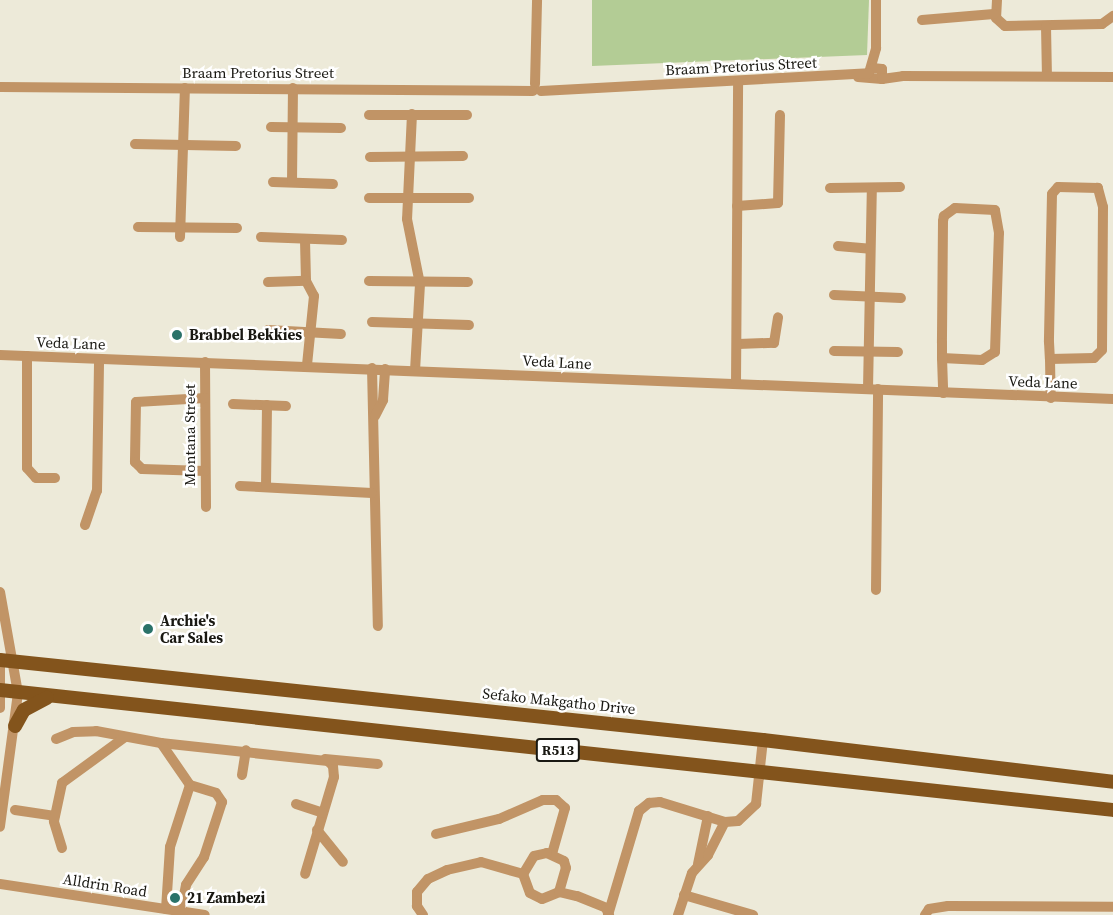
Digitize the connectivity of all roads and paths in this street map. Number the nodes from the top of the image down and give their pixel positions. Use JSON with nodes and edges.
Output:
{"nodes":[{"id":1,"x":537,"y":0,"type":"edge"},
{"id":2,"x":876,"y":0,"type":"edge"},
{"id":3,"x":997,"y":0,"type":"edge"},
{"id":4,"x":994,"y":14,"type":"junction"},
{"id":5,"x":1113,"y":16,"type":"edge"},
{"id":6,"x":922,"y":20,"type":"dead end"},
{"id":7,"x":1046,"y":26,"type":"junction"},
{"id":8,"x":876,"y":73,"type":"junction"},
{"id":9,"x":1047,"y":76,"type":"junction"},
{"id":10,"x":1113,"y":77,"type":"edge"},
{"id":11,"x":738,"y":81,"type":"junction"},
{"id":12,"x":0,"y":87,"type":"edge"},
{"id":13,"x":537,"y":87,"type":"junction"},
{"id":14,"x":185,"y":88,"type":"junction"},
{"id":15,"x":293,"y":88,"type":"junction"},
{"id":16,"x":412,"y":114,"type":"junction"},
{"id":17,"x":369,"y":115,"type":"dead end"},
{"id":18,"x":467,"y":115,"type":"dead end"},
{"id":19,"x":780,"y":115,"type":"dead end"},
{"id":20,"x":271,"y":127,"type":"dead end"},
{"id":21,"x":292,"y":128,"type":"junction"},
{"id":22,"x":341,"y":128,"type":"dead end"},
{"id":23,"x":135,"y":144,"type":"dead end"},
{"id":24,"x":182,"y":144,"type":"junction"},
{"id":25,"x":236,"y":146,"type":"dead end"},
{"id":26,"x":410,"y":156,"type":"junction"},
{"id":27,"x":464,"y":156,"type":"dead end"},
{"id":28,"x":370,"y":157,"type":"dead end"},
{"id":29,"x":273,"y":182,"type":"dead end"},
{"id":30,"x":292,"y":182,"type":"junction"},
{"id":31,"x":333,"y":184,"type":"dead end"},
{"id":32,"x":900,"y":187,"type":"dead end"},
{"id":33,"x":830,"y":188,"type":"dead end"},
{"id":34,"x":872,"y":188,"type":"junction"},
{"id":35,"x":369,"y":198,"type":"dead end"},
{"id":36,"x":408,"y":198,"type":"junction"},
{"id":37,"x":469,"y":198,"type":"dead end"},
{"id":38,"x":737,"y":206,"type":"junction"},
{"id":39,"x":138,"y":227,"type":"dead end"},
{"id":40,"x":237,"y":228,"type":"dead end"},
{"id":41,"x":180,"y":232,"type":"junction"},
{"id":42,"x":261,"y":237,"type":"dead end"},
{"id":43,"x":305,"y":240,"type":"junction"},
{"id":44,"x":342,"y":240,"type":"dead end"},
{"id":45,"x":838,"y":246,"type":"dead end"},
{"id":46,"x":870,"y":249,"type":"junction"},
{"id":47,"x":306,"y":281,"type":"junction"},
{"id":48,"x":369,"y":281,"type":"dead end"},
{"id":49,"x":268,"y":282,"type":"dead end"},
{"id":50,"x":468,"y":282,"type":"dead end"},
{"id":51,"x":420,"y":284,"type":"junction"},
{"id":52,"x":834,"y":296,"type":"dead end"},
{"id":53,"x":867,"y":298,"type":"junction"},
{"id":54,"x":902,"y":298,"type":"dead end"},
{"id":55,"x":778,"y":317,"type":"dead end"},
{"id":56,"x":372,"y":322,"type":"dead end"},
{"id":57,"x":417,"y":324,"type":"junction"},
{"id":58,"x":469,"y":325,"type":"dead end"},
{"id":59,"x":268,"y":330,"type":"dead end"},
{"id":60,"x":310,"y":332,"type":"junction"},
{"id":61,"x":341,"y":334,"type":"dead end"},
{"id":62,"x":738,"y":344,"type":"junction"},
{"id":63,"x":834,"y":351,"type":"dead end"},
{"id":64,"x":868,"y":352,"type":"junction"},
{"id":65,"x":898,"y":352,"type":"dead end"},
{"id":66,"x":0,"y":355,"type":"edge"},
{"id":67,"x":27,"y":356,"type":"junction"},
{"id":68,"x":942,"y":358,"type":"junction"},
{"id":69,"x":99,"y":359,"type":"junction"},
{"id":70,"x":1050,"y":359,"type":"junction"},
{"id":71,"x":205,"y":362,"type":"junction"},
{"id":72,"x":307,"y":364,"type":"junction"},
{"id":73,"x":372,"y":368,"type":"junction"},
{"id":74,"x":385,"y":369,"type":"junction"},
{"id":75,"x":416,"y":370,"type":"junction"},
{"id":76,"x":736,"y":384,"type":"junction"},
{"id":77,"x":873,"y":389,"type":"junction"},
{"id":78,"x":943,"y":393,"type":"junction"},
{"id":79,"x":205,"y":398,"type":"junction"},
{"id":80,"x":1052,"y":398,"type":"junction"},
{"id":81,"x":1113,"y":399,"type":"edge"},
{"id":82,"x":233,"y":404,"type":"dead end"},
{"id":83,"x":267,"y":405,"type":"junction"},
{"id":84,"x":286,"y":406,"type":"dead end"},
{"id":85,"x":375,"y":416,"type":"junction"},
{"id":86,"x":205,"y":471,"type":"junction"},
{"id":87,"x":55,"y":478,"type":"dead end"},
{"id":88,"x":240,"y":486,"type":"dead end"},
{"id":89,"x":266,"y":487,"type":"junction"},
{"id":90,"x":372,"y":493,"type":"junction"},
{"id":91,"x":206,"y":507,"type":"dead end"},
{"id":92,"x":85,"y":525,"type":"dead end"},
{"id":93,"x":876,"y":590,"type":"dead end"},
{"id":94,"x":0,"y":592,"type":"edge"},
{"id":95,"x":378,"y":626,"type":"dead end"},
{"id":96,"x":0,"y":659,"type":"edge"},
{"id":97,"x":15,"y":662,"type":"junction"},
{"id":98,"x":1,"y":690,"type":"edge"},
{"id":99,"x":18,"y":693,"type":"junction"},
{"id":100,"x":64,"y":697,"type":"junction"},
{"id":101,"x":0,"y":708,"type":"edge"},
{"id":102,"x":15,"y":726,"type":"junction"},
{"id":103,"x":125,"y":737,"type":"junction"},
{"id":104,"x":56,"y":739,"type":"dead end"},
{"id":105,"x":763,"y":740,"type":"junction"},
{"id":106,"x":161,"y":743,"type":"junction"},
{"id":107,"x":183,"y":745,"type":"junction"},
{"id":108,"x":246,"y":750,"type":"junction"},
{"id":109,"x":321,"y":759,"type":"junction"},
{"id":110,"x":378,"y":764,"type":"dead end"},
{"id":111,"x":174,"y":766,"type":"junction"},
{"id":112,"x":762,"y":771,"type":"junction"},
{"id":113,"x":242,"y":775,"type":"dead end"},
{"id":114,"x":1113,"y":782,"type":"edge"},
{"id":115,"x":190,"y":785,"type":"junction"},
{"id":116,"x":296,"y":804,"type":"dead end"},
{"id":117,"x":15,"y":810,"type":"dead end"},
{"id":118,"x":1113,"y":810,"type":"edge"},
{"id":119,"x":322,"y":813,"type":"junction"},
{"id":120,"x":55,"y":816,"type":"junction"},
{"id":121,"x":708,"y":816,"type":"junction"},
{"id":122,"x":724,"y":822,"type":"junction"},
{"id":123,"x":0,"y":827,"type":"edge"},
{"id":124,"x":317,"y":830,"type":"junction"},
{"id":125,"x":436,"y":834,"type":"dead end"},
{"id":126,"x":62,"y":848,"type":"dead end"},
{"id":127,"x":552,"y":854,"type":"junction"},
{"id":128,"x":343,"y":862,"type":"dead end"},
{"id":129,"x":698,"y":864,"type":"junction"},
{"id":130,"x":305,"y":874,"type":"dead end"},
{"id":131,"x":523,"y":874,"type":"junction"},
{"id":132,"x":0,"y":884,"type":"edge"},
{"id":133,"x":559,"y":892,"type":"junction"},
{"id":134,"x":684,"y":895,"type":"junction"},
{"id":135,"x":1113,"y":907,"type":"edge"},
{"id":136,"x":166,"y":909,"type":"junction"},
{"id":137,"x":181,"y":911,"type":"junction"},
{"id":138,"x":927,"y":912,"type":"edge"},
{"id":139,"x":205,"y":915,"type":"edge"},
{"id":140,"x":423,"y":915,"type":"edge"},
{"id":141,"x":608,"y":915,"type":"edge"},
{"id":142,"x":678,"y":915,"type":"edge"},
{"id":143,"x":753,"y":915,"type":"edge"}],
"edges":[{"from":1,"to":13,"type":"street"},
{"from":2,"to":8,"type":"street"},
{"from":3,"to":4,"type":"street"},
{"from":4,"to":6,"type":"street"},
{"from":4,"to":7,"type":"street"},
{"from":5,"to":7,"type":"street"},
{"from":7,"to":9,"type":"street"},
{"from":8,"to":9,"type":"street","name":"Braam Pretorius Street"},
{"from":8,"to":11,"type":"street","name":"Braam Pretorius Street"},
{"from":9,"to":10,"type":"street","name":"Braam Pretorius Street"},
{"from":11,"to":13,"type":"street","name":"Braam Pretorius Street"},
{"from":11,"to":38,"type":"street"},
{"from":12,"to":14,"type":"street","name":"Braam Pretorius Street"},
{"from":13,"to":15,"type":"street","name":"Braam Pretorius Street"},
{"from":14,"to":15,"type":"street","name":"Braam Pretorius Street"},
{"from":14,"to":24,"type":"street"},
{"from":15,"to":21,"type":"street"},
{"from":16,"to":17,"type":"street"},
{"from":16,"to":18,"type":"street"},
{"from":16,"to":26,"type":"street"},
{"from":19,"to":38,"type":"street"},
{"from":20,"to":21,"type":"street"},
{"from":21,"to":22,"type":"street"},
{"from":21,"to":30,"type":"street"},
{"from":23,"to":24,"type":"street"},
{"from":24,"to":25,"type":"street"},
{"from":24,"to":41,"type":"street"},
{"from":26,"to":27,"type":"street"},
{"from":26,"to":28,"type":"street"},
{"from":26,"to":36,"type":"street"},
{"from":29,"to":30,"type":"street"},
{"from":30,"to":31,"type":"street"},
{"from":32,"to":34,"type":"street"},
{"from":33,"to":34,"type":"street"},
{"from":34,"to":46,"type":"street"},
{"from":35,"to":36,"type":"street"},
{"from":36,"to":37,"type":"street"},
{"from":36,"to":51,"type":"street"},
{"from":38,"to":62,"type":"street"},
{"from":39,"to":41,"type":"street"},
{"from":40,"to":41,"type":"street"},
{"from":42,"to":43,"type":"street"},
{"from":43,"to":44,"type":"street"},
{"from":43,"to":47,"type":"street"},
{"from":45,"to":46,"type":"street"},
{"from":46,"to":53,"type":"street"},
{"from":47,"to":49,"type":"street"},
{"from":47,"to":60,"type":"street"},
{"from":48,"to":51,"type":"street"},
{"from":50,"to":51,"type":"street"},
{"from":51,"to":57,"type":"street"},
{"from":52,"to":53,"type":"street"},
{"from":53,"to":54,"type":"street"},
{"from":53,"to":64,"type":"street"},
{"from":55,"to":62,"type":"street"},
{"from":56,"to":57,"type":"street"},
{"from":57,"to":58,"type":"street"},
{"from":57,"to":75,"type":"street"},
{"from":59,"to":60,"type":"street"},
{"from":60,"to":61,"type":"street"},
{"from":60,"to":72,"type":"street"},
{"from":62,"to":76,"type":"street"},
{"from":63,"to":64,"type":"street"},
{"from":64,"to":65,"type":"street"},
{"from":64,"to":77,"type":"street"},
{"from":66,"to":67,"type":"street","name":"Veda Lane"},
{"from":67,"to":69,"type":"street","name":"Veda Lane"},
{"from":67,"to":87,"type":"street"},
{"from":68,"to":68,"type":"street"},
{"from":68,"to":78,"type":"street"},
{"from":69,"to":71,"type":"street","name":"Veda Lane"},
{"from":69,"to":92,"type":"street"},
{"from":70,"to":70,"type":"street"},
{"from":70,"to":80,"type":"street"},
{"from":71,"to":72,"type":"street","name":"Veda Lane"},
{"from":71,"to":79,"type":"street","name":"Montana Street"},
{"from":72,"to":73,"type":"street","name":"Veda Lane"},
{"from":73,"to":74,"type":"street","name":"Veda Lane"},
{"from":73,"to":85,"type":"street"},
{"from":74,"to":75,"type":"street","name":"Veda Lane"},
{"from":74,"to":85,"type":"street"},
{"from":75,"to":76,"type":"street","name":"Veda Lane"},
{"from":76,"to":77,"type":"street","name":"Veda Lane"},
{"from":77,"to":78,"type":"street","name":"Veda Lane"},
{"from":77,"to":93,"type":"street"},
{"from":78,"to":80,"type":"street","name":"Veda Lane"},
{"from":79,"to":86,"type":"street","name":"Montana Street"},
{"from":79,"to":86,"type":"street"},
{"from":80,"to":81,"type":"street","name":"Veda Lane"},
{"from":82,"to":83,"type":"street"},
{"from":83,"to":84,"type":"street"},
{"from":83,"to":89,"type":"street"},
{"from":85,"to":90,"type":"street"},
{"from":86,"to":91,"type":"street","name":"Montana Street"},
{"from":88,"to":89,"type":"street"},
{"from":89,"to":90,"type":"street"},
{"from":90,"to":95,"type":"street"},
{"from":94,"to":97,"type":"street"},
{"from":96,"to":97,"type":"main road","name":"Sefako Makgatho Drive","number":"R513"},
{"from":96,"to":98,"type":"street"},
{"from":97,"to":99,"type":"street"},
{"from":97,"to":105,"type":"main road","name":"Sefako Makgatho Drive","number":"R513"},
{"from":98,"to":99,"type":"main road","number":"R513"},
{"from":98,"to":101,"type":"street"},
{"from":99,"to":100,"type":"main road","number":"R513"},
{"from":99,"to":102,"type":"street"},
{"from":100,"to":102,"type":"main road"},
{"from":100,"to":112,"type":"main road","number":"R513"},
{"from":102,"to":123,"type":"street"},
{"from":103,"to":104,"type":"street"},
{"from":103,"to":106,"type":"street"},
{"from":103,"to":120,"type":"street"},
{"from":105,"to":112,"type":"street"},
{"from":105,"to":114,"type":"main road","name":"Sefako Makgatho Drive","number":"R513"},
{"from":106,"to":107,"type":"street"},
{"from":106,"to":111,"type":"street"},
{"from":107,"to":108,"type":"street"},
{"from":107,"to":111,"type":"street"},
{"from":108,"to":109,"type":"street"},
{"from":108,"to":113,"type":"street"},
{"from":109,"to":110,"type":"street"},
{"from":109,"to":119,"type":"street"},
{"from":111,"to":115,"type":"street"},
{"from":112,"to":118,"type":"main road","number":"R513"},
{"from":112,"to":122,"type":"street"},
{"from":115,"to":136,"type":"street"},
{"from":115,"to":137,"type":"street"},
{"from":116,"to":119,"type":"street"},
{"from":117,"to":120,"type":"street"},
{"from":119,"to":124,"type":"street"},
{"from":120,"to":126,"type":"street"},
{"from":121,"to":122,"type":"street"},
{"from":121,"to":129,"type":"street"},
{"from":121,"to":141,"type":"street"},
{"from":122,"to":129,"type":"street"},
{"from":124,"to":128,"type":"street"},
{"from":124,"to":130,"type":"street"},
{"from":125,"to":127,"type":"street"},
{"from":127,"to":131,"type":"street"},
{"from":127,"to":133,"type":"street"},
{"from":129,"to":134,"type":"street"},
{"from":131,"to":133,"type":"street"},
{"from":131,"to":140,"type":"street"},
{"from":132,"to":136,"type":"street","name":"Alldrin Road"},
{"from":133,"to":141,"type":"street"},
{"from":134,"to":142,"type":"street"},
{"from":134,"to":143,"type":"street"},
{"from":135,"to":138,"type":"street"},
{"from":136,"to":137,"type":"street","name":"Alldrin Road"},
{"from":137,"to":139,"type":"street","name":"Alldrin Road"}]}
